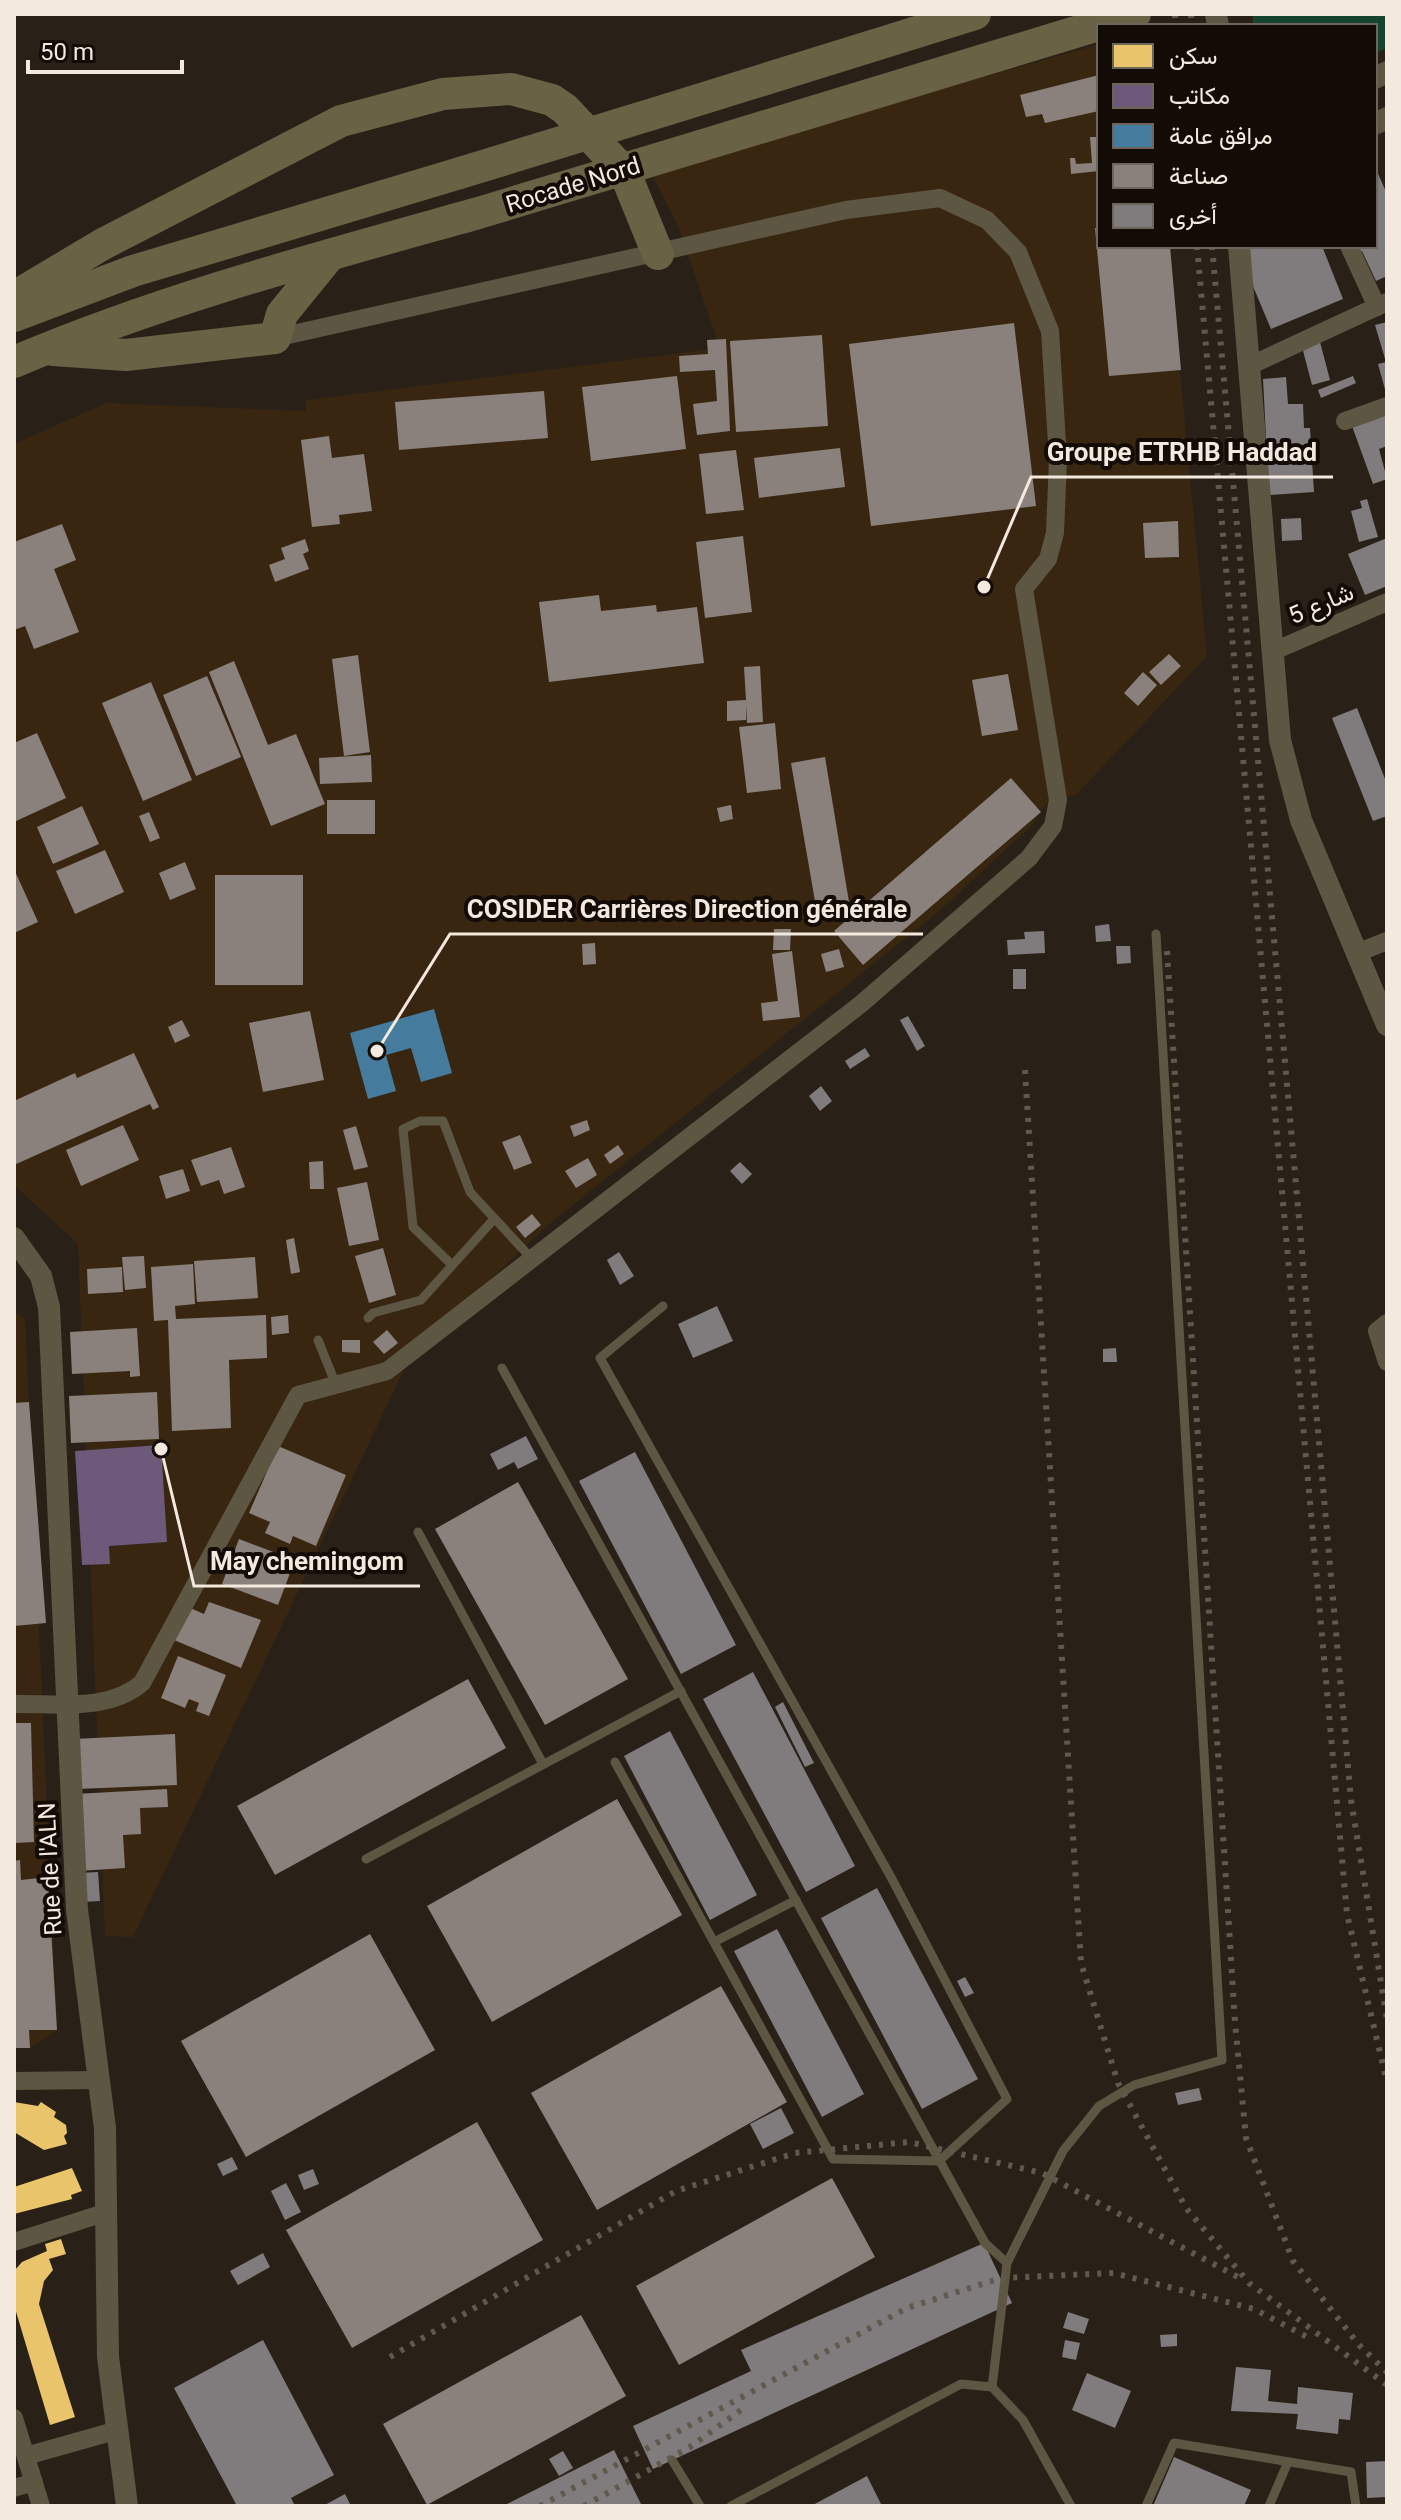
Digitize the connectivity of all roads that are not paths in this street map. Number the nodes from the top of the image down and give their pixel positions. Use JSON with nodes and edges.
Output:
{"nodes":[{"id":1,"x":975,"y":14,"type":"edge"},
{"id":2,"x":1134,"y":14,"type":"edge"},
{"id":3,"x":1101,"y":24,"type":"edge"},
{"id":4,"x":1097,"y":25,"type":"edge"},
{"id":5,"x":1239,"y":248,"type":"edge"},
{"id":6,"x":1350,"y":248,"type":"edge"},
{"id":7,"x":658,"y":254,"type":"junction"},
{"id":8,"x":330,"y":255,"type":"junction"},
{"id":9,"x":14,"y":297,"type":"edge"},
{"id":10,"x":1382,"y":304,"type":"edge"},
{"id":11,"x":14,"y":316,"type":"edge"},
{"id":12,"x":275,"y":338,"type":"junction"},
{"id":13,"x":44,"y":349,"type":"junction"},
{"id":14,"x":14,"y":362,"type":"edge"},
{"id":15,"x":1249,"y":366,"type":"junction"},
{"id":16,"x":1387,"y":406,"type":"edge"},
{"id":17,"x":1345,"y":421,"type":"dead end"},
{"id":18,"x":1387,"y":602,"type":"edge"},
{"id":19,"x":1274,"y":651,"type":"junction"},
{"id":20,"x":1156,"y":934,"type":"dead end"},
{"id":21,"x":1387,"y":941,"type":"edge"},
{"id":22,"x":1359,"y":952,"type":"junction"},
{"id":23,"x":1381,"y":992,"type":"edge"},
{"id":24,"x":1387,"y":1025,"type":"edge"},
{"id":25,"x":494,"y":1219,"type":"junction"},
{"id":26,"x":18,"y":1248,"type":"edge"},
{"id":27,"x":533,"y":1260,"type":"junction"},
{"id":28,"x":451,"y":1264,"type":"junction"},
{"id":29,"x":663,"y":1306,"type":"dead end"},
{"id":30,"x":368,"y":1318,"type":"dead end"},
{"id":31,"x":1387,"y":1323,"type":"edge"},
{"id":32,"x":318,"y":1340,"type":"dead end"},
{"id":33,"x":1387,"y":1362,"type":"edge"},
{"id":34,"x":502,"y":1368,"type":"dead end"},
{"id":35,"x":336,"y":1385,"type":"junction"},
{"id":36,"x":418,"y":1532,"type":"dead end"},
{"id":37,"x":681,"y":1691,"type":"junction"},
{"id":38,"x":68,"y":1702,"type":"junction"},
{"id":39,"x":14,"y":1704,"type":"edge"},
{"id":40,"x":615,"y":1762,"type":"dead end"},
{"id":41,"x":543,"y":1764,"type":"junction"},
{"id":42,"x":366,"y":1859,"type":"dead end"},
{"id":43,"x":796,"y":1900,"type":"junction"},
{"id":44,"x":714,"y":1942,"type":"junction"},
{"id":45,"x":99,"y":2080,"type":"junction"},
{"id":46,"x":14,"y":2081,"type":"edge"},
{"id":47,"x":939,"y":2161,"type":"junction"},
{"id":48,"x":107,"y":2212,"type":"junction"},
{"id":49,"x":14,"y":2242,"type":"edge"},
{"id":50,"x":1007,"y":2263,"type":"junction"},
{"id":51,"x":992,"y":2387,"type":"junction"},
{"id":52,"x":14,"y":2418,"type":"edge"},
{"id":53,"x":118,"y":2430,"type":"junction"},
{"id":54,"x":26,"y":2456,"type":"junction"},
{"id":55,"x":672,"y":2460,"type":"dead end"},
{"id":56,"x":1288,"y":2462,"type":"junction"},
{"id":57,"x":34,"y":2482,"type":"junction"},
{"id":58,"x":14,"y":2488,"type":"edge"},
{"id":59,"x":41,"y":2506,"type":"edge"},
{"id":60,"x":127,"y":2506,"type":"edge"},
{"id":61,"x":700,"y":2506,"type":"edge"},
{"id":62,"x":731,"y":2506,"type":"edge"},
{"id":63,"x":1071,"y":2506,"type":"edge"},
{"id":64,"x":1146,"y":2506,"type":"edge"},
{"id":65,"x":1269,"y":2506,"type":"edge"},
{"id":66,"x":1356,"y":2506,"type":"edge"}],
"edges":[{"from":1,"to":11,"type":"highway","name":"Rocade Nord","bridge":true},
{"from":2,"to":3,"type":"highway","name":"Rocade Nord","bridge":true},
{"from":4,"to":8,"type":"highway","name":"Rocade Nord","bridge":true},
{"from":5,"to":15,"type":"street"},
{"from":6,"to":10,"type":"street"},
{"from":7,"to":9,"type":"highway"},
{"from":7,"to":12,"type":"street"},
{"from":7,"to":27,"type":"street"},
{"from":8,"to":12,"type":"highway"},
{"from":8,"to":13,"type":"highway","name":"Rocade Nord"},
{"from":10,"to":15,"type":"street"},
{"from":12,"to":13,"type":"highway"},
{"from":13,"to":14,"type":"highway","name":"Rocade Nord"},
{"from":15,"to":19,"type":"street"},
{"from":16,"to":17,"type":"street"},
{"from":18,"to":19,"type":"street","name":"شارع 5"},
{"from":19,"to":22,"type":"street"},
{"from":20,"to":50,"type":"lane"},
{"from":21,"to":22,"type":"street"},
{"from":22,"to":23,"type":"street"},
{"from":23,"to":24,"type":"street"},
{"from":25,"to":27,"type":"lane"},
{"from":25,"to":28,"type":"lane"},
{"from":25,"to":28,"type":"lane"},
{"from":26,"to":38,"type":"street","name":"Rue de l'ALN"},
{"from":27,"to":35,"type":"street"},
{"from":28,"to":30,"type":"lane"},
{"from":29,"to":47,"type":"lane"},
{"from":31,"to":33,"type":"street"},
{"from":32,"to":35,"type":"lane"},
{"from":34,"to":37,"type":"lane"},
{"from":35,"to":38,"type":"street"},
{"from":36,"to":41,"type":"lane"},
{"from":37,"to":41,"type":"lane"},
{"from":37,"to":43,"type":"lane"},
{"from":38,"to":39,"type":"street"},
{"from":38,"to":45,"type":"street","name":"Rue de l'ALN"},
{"from":40,"to":44,"type":"lane"},
{"from":41,"to":42,"type":"lane"},
{"from":43,"to":44,"type":"lane"},
{"from":43,"to":47,"type":"lane"},
{"from":44,"to":47,"type":"lane"},
{"from":45,"to":46,"type":"street"},
{"from":45,"to":48,"type":"street","name":"Rue de l'ALN"},
{"from":47,"to":50,"type":"lane"},
{"from":48,"to":49,"type":"street"},
{"from":48,"to":53,"type":"street","name":"Rue de l'ALN"},
{"from":50,"to":51,"type":"lane"},
{"from":51,"to":62,"type":"lane"},
{"from":51,"to":63,"type":"lane"},
{"from":52,"to":54,"type":"street"},
{"from":53,"to":54,"type":"street"},
{"from":53,"to":60,"type":"street","name":"Rue de l'ALN"},
{"from":54,"to":57,"type":"street"},
{"from":55,"to":61,"type":"lane"},
{"from":56,"to":64,"type":"lane"},
{"from":56,"to":65,"type":"lane"},
{"from":56,"to":66,"type":"lane"},
{"from":57,"to":58,"type":"street"},
{"from":57,"to":59,"type":"street"}]}
